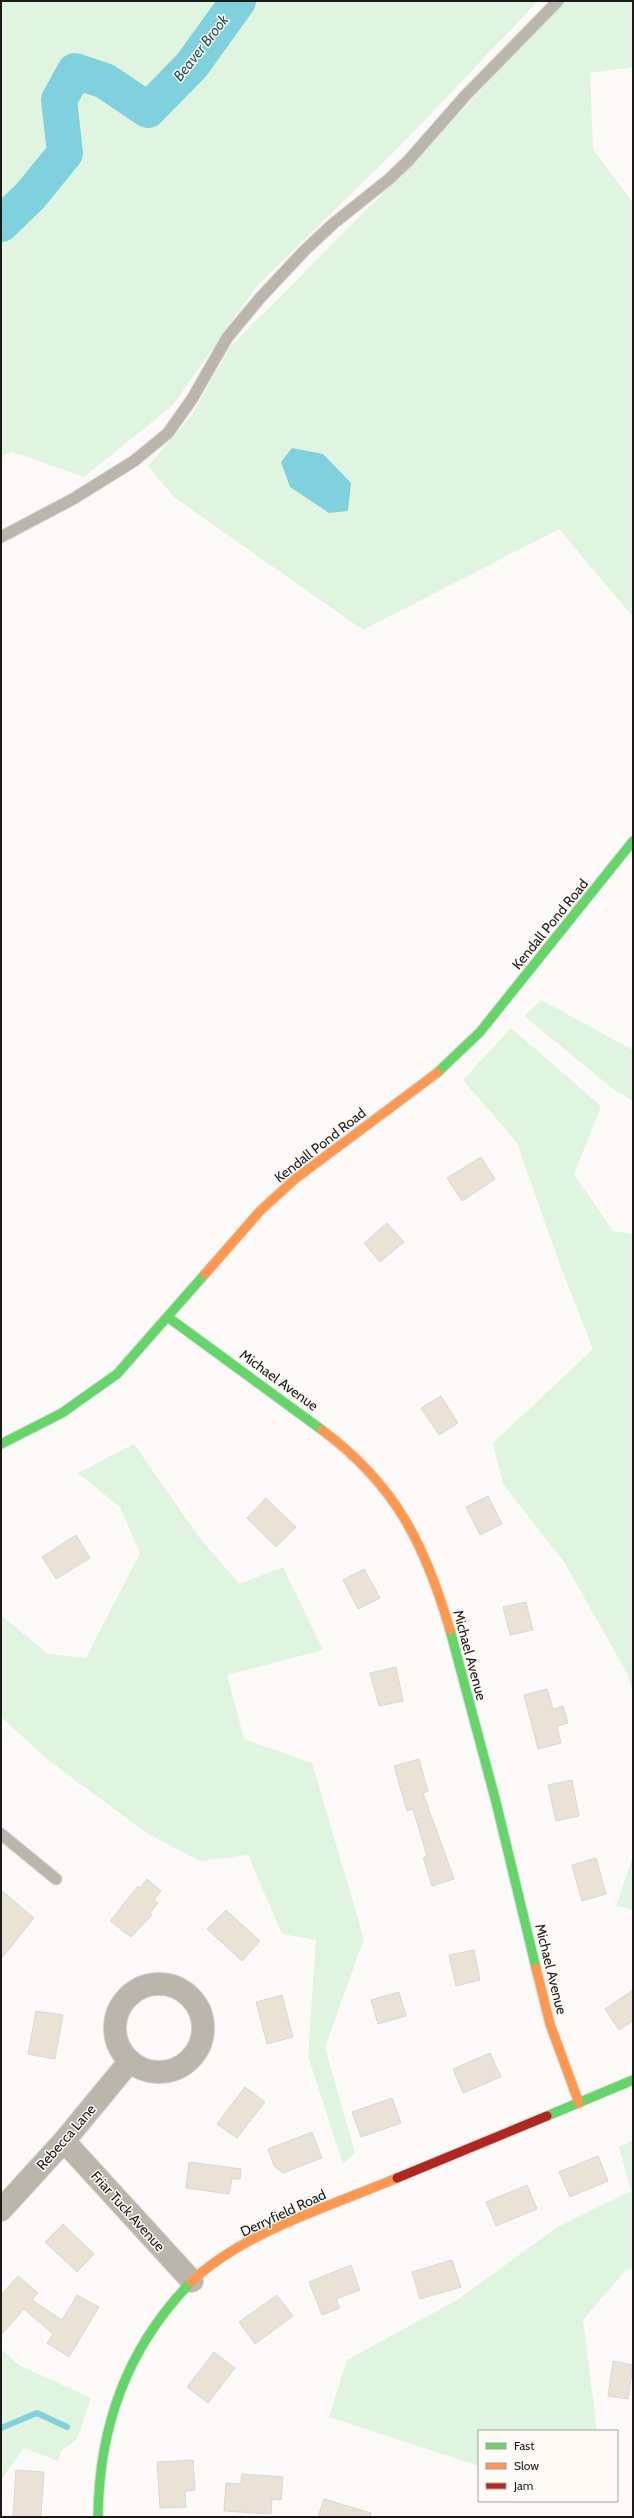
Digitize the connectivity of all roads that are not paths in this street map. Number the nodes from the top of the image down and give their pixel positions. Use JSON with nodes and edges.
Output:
{"nodes":[{"id":1,"x":558,"y":1,"type":"edge"},
{"id":2,"x":1,"y":537,"type":"edge"},
{"id":3,"x":633,"y":841,"type":"edge"},
{"id":4,"x":169,"y":1318,"type":"junction"},
{"id":5,"x":1,"y":1444,"type":"edge"},
{"id":6,"x":1,"y":1834,"type":"edge"},
{"id":7,"x":56,"y":1879,"type":"dead end"},
{"id":8,"x":130,"y":2061,"type":"junction"},
{"id":9,"x":633,"y":2080,"type":"edge"},
{"id":10,"x":579,"y":2103,"type":"junction"},
{"id":11,"x":64,"y":2141,"type":"junction"},
{"id":12,"x":1,"y":2210,"type":"edge"},
{"id":13,"x":192,"y":2281,"type":"junction"},
{"id":14,"x":98,"y":2517,"type":"edge"}],
"edges":[{"from":1,"to":2,"type":"lane"},
{"from":3,"to":4,"type":"street","name":"Kendall Pond Road"},
{"from":4,"to":5,"type":"street","name":"Kendall Pond Road"},
{"from":4,"to":10,"type":"street","name":"Michael Avenue"},
{"from":6,"to":7,"type":"lane"},
{"from":8,"to":8,"type":"street"},
{"from":8,"to":11,"type":"street","name":"Rebecca Lane"},
{"from":9,"to":10,"type":"street","name":"Derryfield Road"},
{"from":10,"to":13,"type":"street","name":"Derryfield Road"},
{"from":11,"to":12,"type":"street","name":"Rebecca Lane"},
{"from":11,"to":13,"type":"street","name":"Friar Tuck Avenue"},
{"from":13,"to":14,"type":"street","name":"Derryfield Road"}]}
